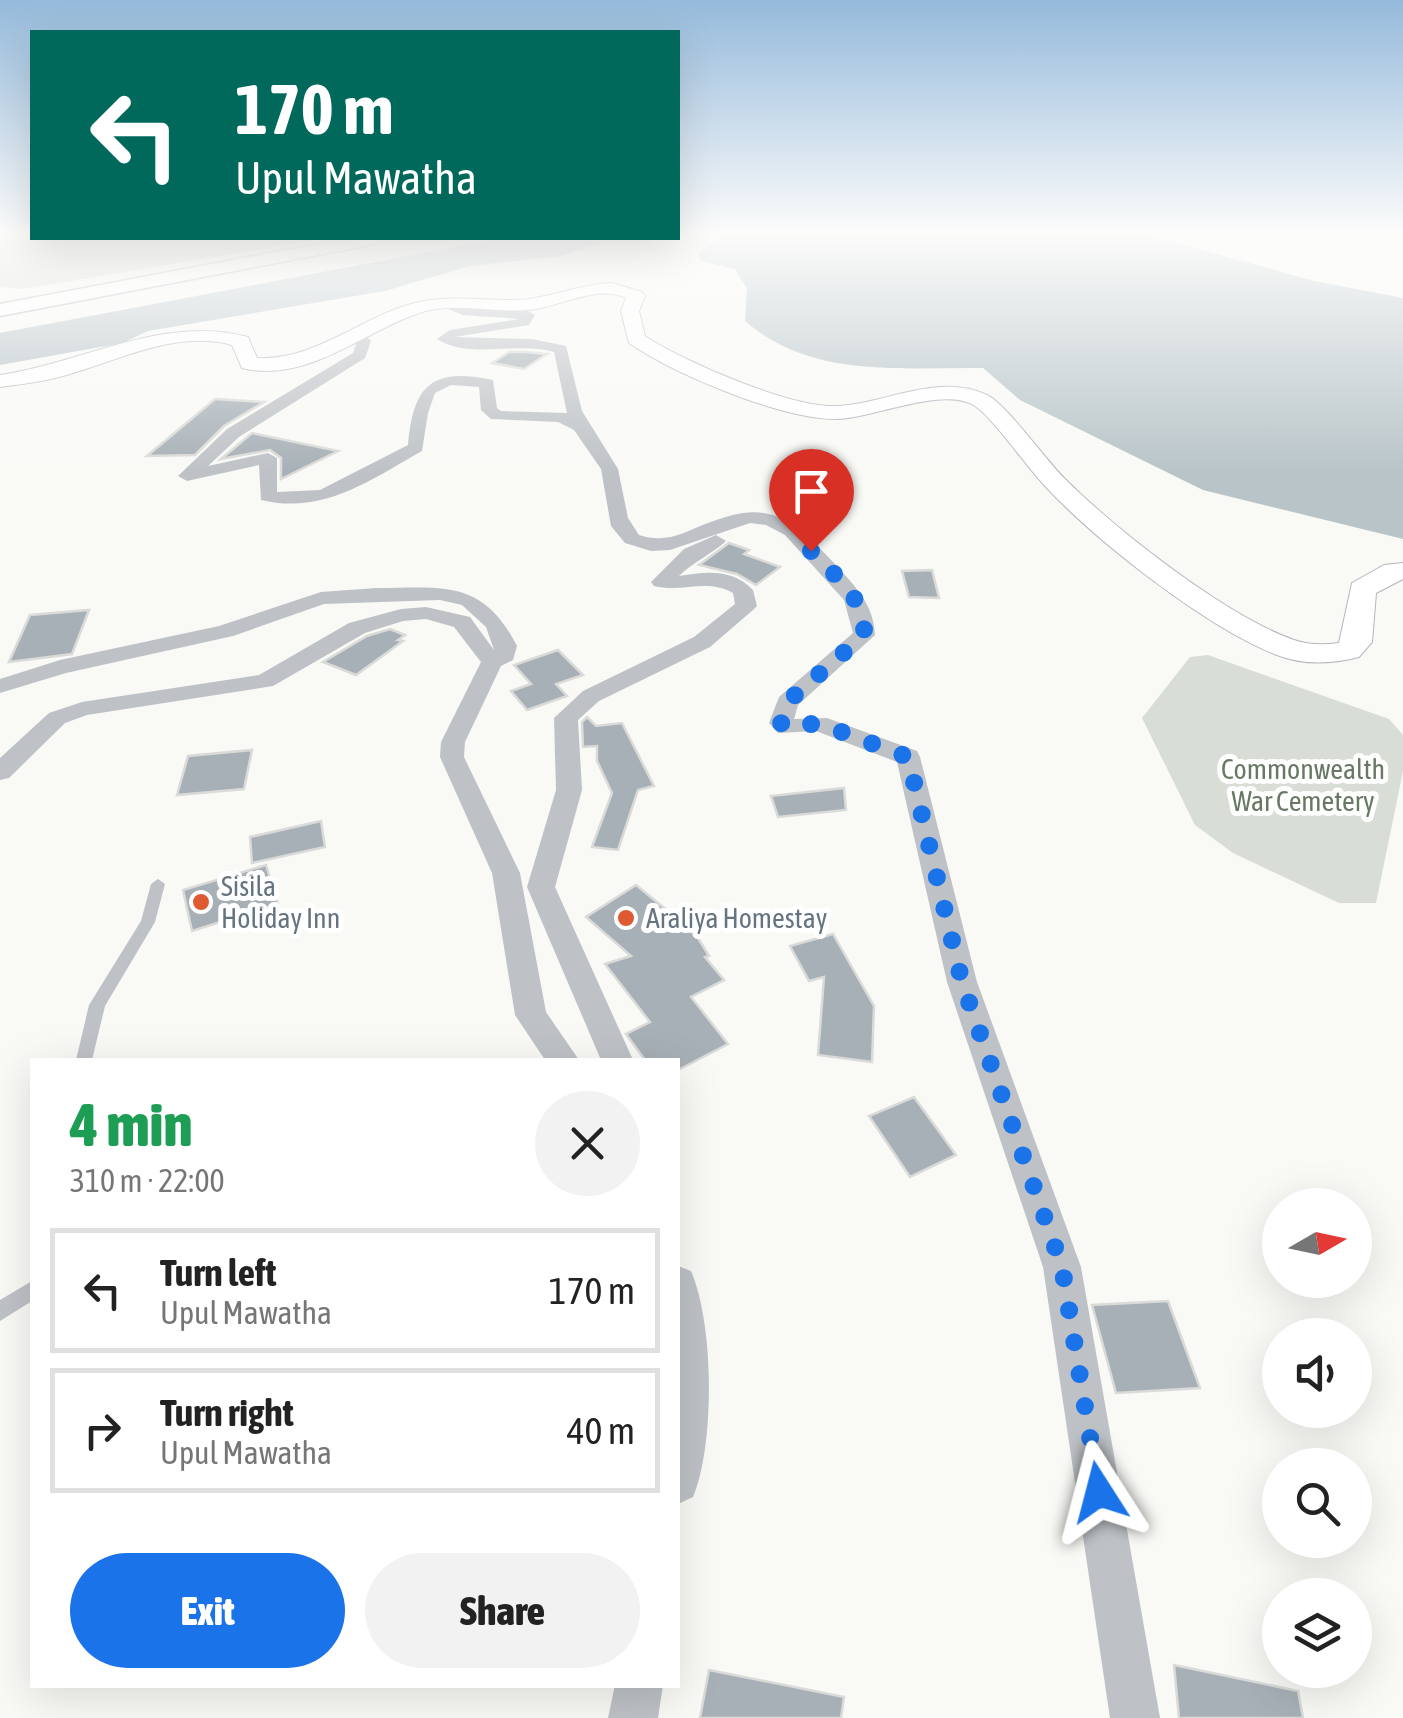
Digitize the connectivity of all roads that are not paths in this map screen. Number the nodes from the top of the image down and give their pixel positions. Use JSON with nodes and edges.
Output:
{"nodes":[{"id":1,"x":398,"y":314,"type":"edge"},
{"id":2,"x":528,"y":314,"type":"edge"},
{"id":3,"x":631,"y":314,"type":"edge"},
{"id":4,"x":359,"y":333,"type":"junction"},
{"id":5,"x":0,"y":381,"type":"edge"},
{"id":6,"x":580,"y":426,"type":"junction"},
{"id":7,"x":790,"y":530,"type":"junction"},
{"id":8,"x":1403,"y":571,"type":"edge"},
{"id":9,"x":492,"y":662,"type":"junction"},
{"id":10,"x":0,"y":686,"type":"edge"},
{"id":11,"x":0,"y":772,"type":"edge"},
{"id":12,"x":158,"y":884,"type":"dead end"},
{"id":13,"x":84,"y":1058,"type":"edge"},
{"id":14,"x":563,"y":1058,"type":"edge"},
{"id":15,"x":616,"y":1058,"type":"edge"},
{"id":16,"x":30,"y":1291,"type":"edge"},
{"id":17,"x":680,"y":1292,"type":"edge"},
{"id":18,"x":0,"y":1311,"type":"edge"},
{"id":19,"x":680,"y":1472,"type":"edge"},
{"id":20,"x":638,"y":1688,"type":"edge"},
{"id":21,"x":632,"y":1718,"type":"edge"},
{"id":22,"x":1135,"y":1718,"type":"edge"}],
"edges":[{"from":1,"to":4,"type":"street"},
{"from":2,"to":6,"type":"street"},
{"from":3,"to":8,"type":"street"},
{"from":4,"to":5,"type":"street"},
{"from":4,"to":6,"type":"street"},
{"from":6,"to":7,"type":"street"},
{"from":7,"to":15,"type":"street"},
{"from":7,"to":22,"type":"street"},
{"from":9,"to":10,"type":"street"},
{"from":9,"to":11,"type":"street"},
{"from":9,"to":14,"type":"street"},
{"from":12,"to":13,"type":"lane"},
{"from":16,"to":18,"type":"lane"},
{"from":17,"to":19,"type":"street"},
{"from":20,"to":21,"type":"street"}]}
